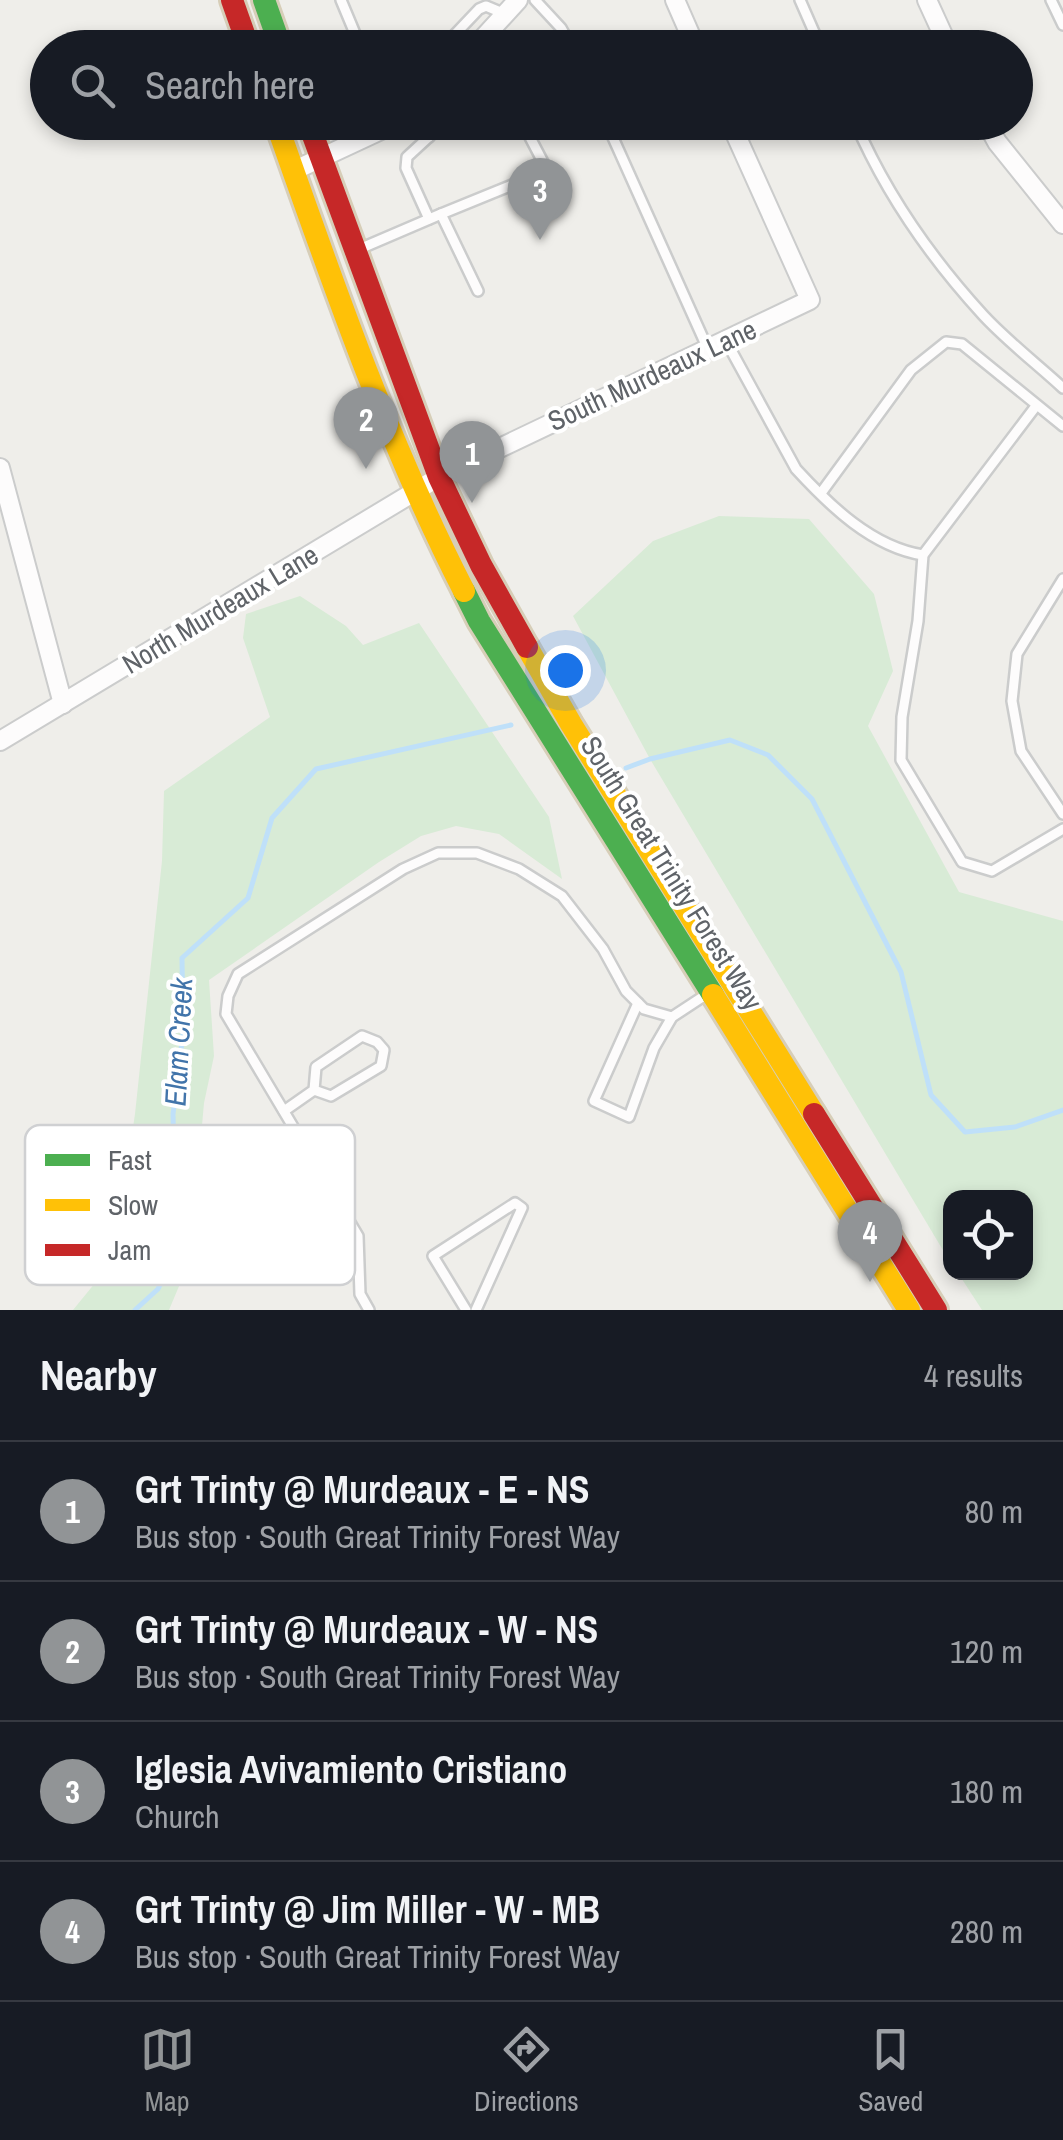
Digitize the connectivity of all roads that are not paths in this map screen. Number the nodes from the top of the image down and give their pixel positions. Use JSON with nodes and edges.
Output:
{"nodes":[{"id":1,"x":232,"y":0,"type":"edge"},
{"id":2,"x":264,"y":0,"type":"edge"},
{"id":3,"x":341,"y":0,"type":"edge"},
{"id":4,"x":534,"y":0,"type":"edge"},
{"id":5,"x":675,"y":0,"type":"edge"},
{"id":6,"x":800,"y":0,"type":"edge"},
{"id":7,"x":927,"y":0,"type":"edge"},
{"id":8,"x":1051,"y":0,"type":"edge"},
{"id":9,"x":485,"y":3,"type":"edge"},
{"id":10,"x":511,"y":7,"type":"edge"},
{"id":11,"x":1063,"y":26,"type":"edge"},
{"id":12,"x":243,"y":30,"type":"edge"},
{"id":13,"x":275,"y":30,"type":"edge"},
{"id":14,"x":352,"y":30,"type":"edge"},
{"id":15,"x":459,"y":30,"type":"edge"},
{"id":16,"x":490,"y":30,"type":"edge"},
{"id":17,"x":561,"y":30,"type":"edge"},
{"id":18,"x":688,"y":30,"type":"edge"},
{"id":19,"x":814,"y":30,"type":"edge"},
{"id":20,"x":941,"y":30,"type":"edge"},
{"id":21,"x":282,"y":140,"type":"edge"},
{"id":22,"x":315,"y":140,"type":"edge"},
{"id":23,"x":352,"y":140,"type":"edge"},
{"id":24,"x":426,"y":140,"type":"edge"},
{"id":25,"x":531,"y":140,"type":"edge"},
{"id":26,"x":615,"y":140,"type":"edge"},
{"id":27,"x":738,"y":140,"type":"edge"},
{"id":28,"x":862,"y":140,"type":"edge"},
{"id":29,"x":996,"y":140,"type":"edge"},
{"id":30,"x":322,"y":160,"type":"junction"},
{"id":31,"x":293,"y":172,"type":"junction"},
{"id":32,"x":441,"y":214,"type":"junction"},
{"id":33,"x":429,"y":219,"type":"junction"},
{"id":34,"x":1063,"y":224,"type":"edge"},
{"id":35,"x":354,"y":252,"type":"junction"},
{"id":36,"x":478,"y":291,"type":"dead end"},
{"id":37,"x":716,"y":343,"type":"junction"},
{"id":38,"x":1063,"y":388,"type":"edge"},
{"id":39,"x":1036,"y":406,"type":"junction"},
{"id":40,"x":1063,"y":426,"type":"edge"},
{"id":41,"x":0,"y":468,"type":"edge"},
{"id":42,"x":439,"y":477,"type":"junction"},
{"id":43,"x":414,"y":492,"type":"junction"},
{"id":44,"x":821,"y":493,"type":"junction"},
{"id":45,"x":924,"y":555,"type":"junction"},
{"id":46,"x":1063,"y":579,"type":"edge"},
{"id":47,"x":62,"y":704,"type":"junction"},
{"id":48,"x":0,"y":741,"type":"edge"},
{"id":49,"x":1063,"y":814,"type":"edge"},
{"id":50,"x":1063,"y":829,"type":"edge"},
{"id":51,"x":711,"y":992,"type":"junction"},
{"id":52,"x":638,"y":1002,"type":"junction"},
{"id":53,"x":672,"y":1017,"type":"junction"},
{"id":54,"x":314,"y":1090,"type":"junction"},
{"id":55,"x":284,"y":1111,"type":"junction"},
{"id":56,"x":292,"y":1125,"type":"edge"},
{"id":57,"x":355,"y":1231,"type":"edge"},
{"id":58,"x":906,"y":1309,"type":"edge"},
{"id":59,"x":369,"y":1310,"type":"edge"},
{"id":60,"x":466,"y":1310,"type":"edge"},
{"id":61,"x":476,"y":1310,"type":"edge"},
{"id":62,"x":936,"y":1310,"type":"edge"}],
"edges":[{"from":1,"to":12,"type":"main road"},
{"from":2,"to":13,"type":"main road"},
{"from":3,"to":14,"type":"lane"},
{"from":4,"to":17,"type":"lane"},
{"from":5,"to":18,"type":"street"},
{"from":6,"to":19,"type":"lane"},
{"from":7,"to":20,"type":"street"},
{"from":8,"to":11,"type":"lane"},
{"from":9,"to":10,"type":"lane"},
{"from":9,"to":15,"type":"lane"},
{"from":10,"to":16,"type":"street"},
{"from":21,"to":31,"type":"main road","name":"South Great Trinity Forest Way"},
{"from":22,"to":30,"type":"main road","name":"South Great Trinity Forest Way"},
{"from":23,"to":30,"type":"street"},
{"from":24,"to":33,"type":"lane"},
{"from":25,"to":32,"type":"lane"},
{"from":26,"to":37,"type":"lane"},
{"from":27,"to":37,"type":"street","name":"South Murdeaux Lane"},
{"from":28,"to":38,"type":"lane"},
{"from":29,"to":34,"type":"street"},
{"from":30,"to":31,"type":"street"},
{"from":30,"to":35,"type":"main road","name":"South Great Trinity Forest Way"},
{"from":31,"to":43,"type":"main road","name":"South Great Trinity Forest Way"},
{"from":32,"to":33,"type":"lane"},
{"from":32,"to":36,"type":"lane"},
{"from":33,"to":35,"type":"lane"},
{"from":35,"to":42,"type":"main road","name":"South Great Trinity Forest Way"},
{"from":37,"to":42,"type":"street","name":"South Murdeaux Lane"},
{"from":37,"to":44,"type":"lane"},
{"from":39,"to":40,"type":"lane"},
{"from":39,"to":44,"type":"lane"},
{"from":39,"to":45,"type":"lane"},
{"from":41,"to":47,"type":"street"},
{"from":42,"to":43,"type":"street","name":"North Murdeaux Lane"},
{"from":42,"to":62,"type":"main road","name":"South Great Trinity Forest Way"},
{"from":43,"to":47,"type":"street","name":"North Murdeaux Lane"},
{"from":43,"to":51,"type":"main road","name":"South Great Trinity Forest Way"},
{"from":44,"to":45,"type":"lane"},
{"from":45,"to":50,"type":"lane"},
{"from":46,"to":49,"type":"lane"},
{"from":47,"to":48,"type":"street","name":"North Murdeaux Lane"},
{"from":51,"to":53,"type":"lane"},
{"from":51,"to":58,"type":"main road","name":"South Great Trinity Forest Way"},
{"from":52,"to":53,"type":"lane"},
{"from":52,"to":53,"type":"lane"},
{"from":52,"to":55,"type":"lane"},
{"from":54,"to":54,"type":"lane"},
{"from":54,"to":55,"type":"lane"},
{"from":55,"to":56,"type":"lane"},
{"from":57,"to":59,"type":"lane"},
{"from":60,"to":61,"type":"lane"}]}
